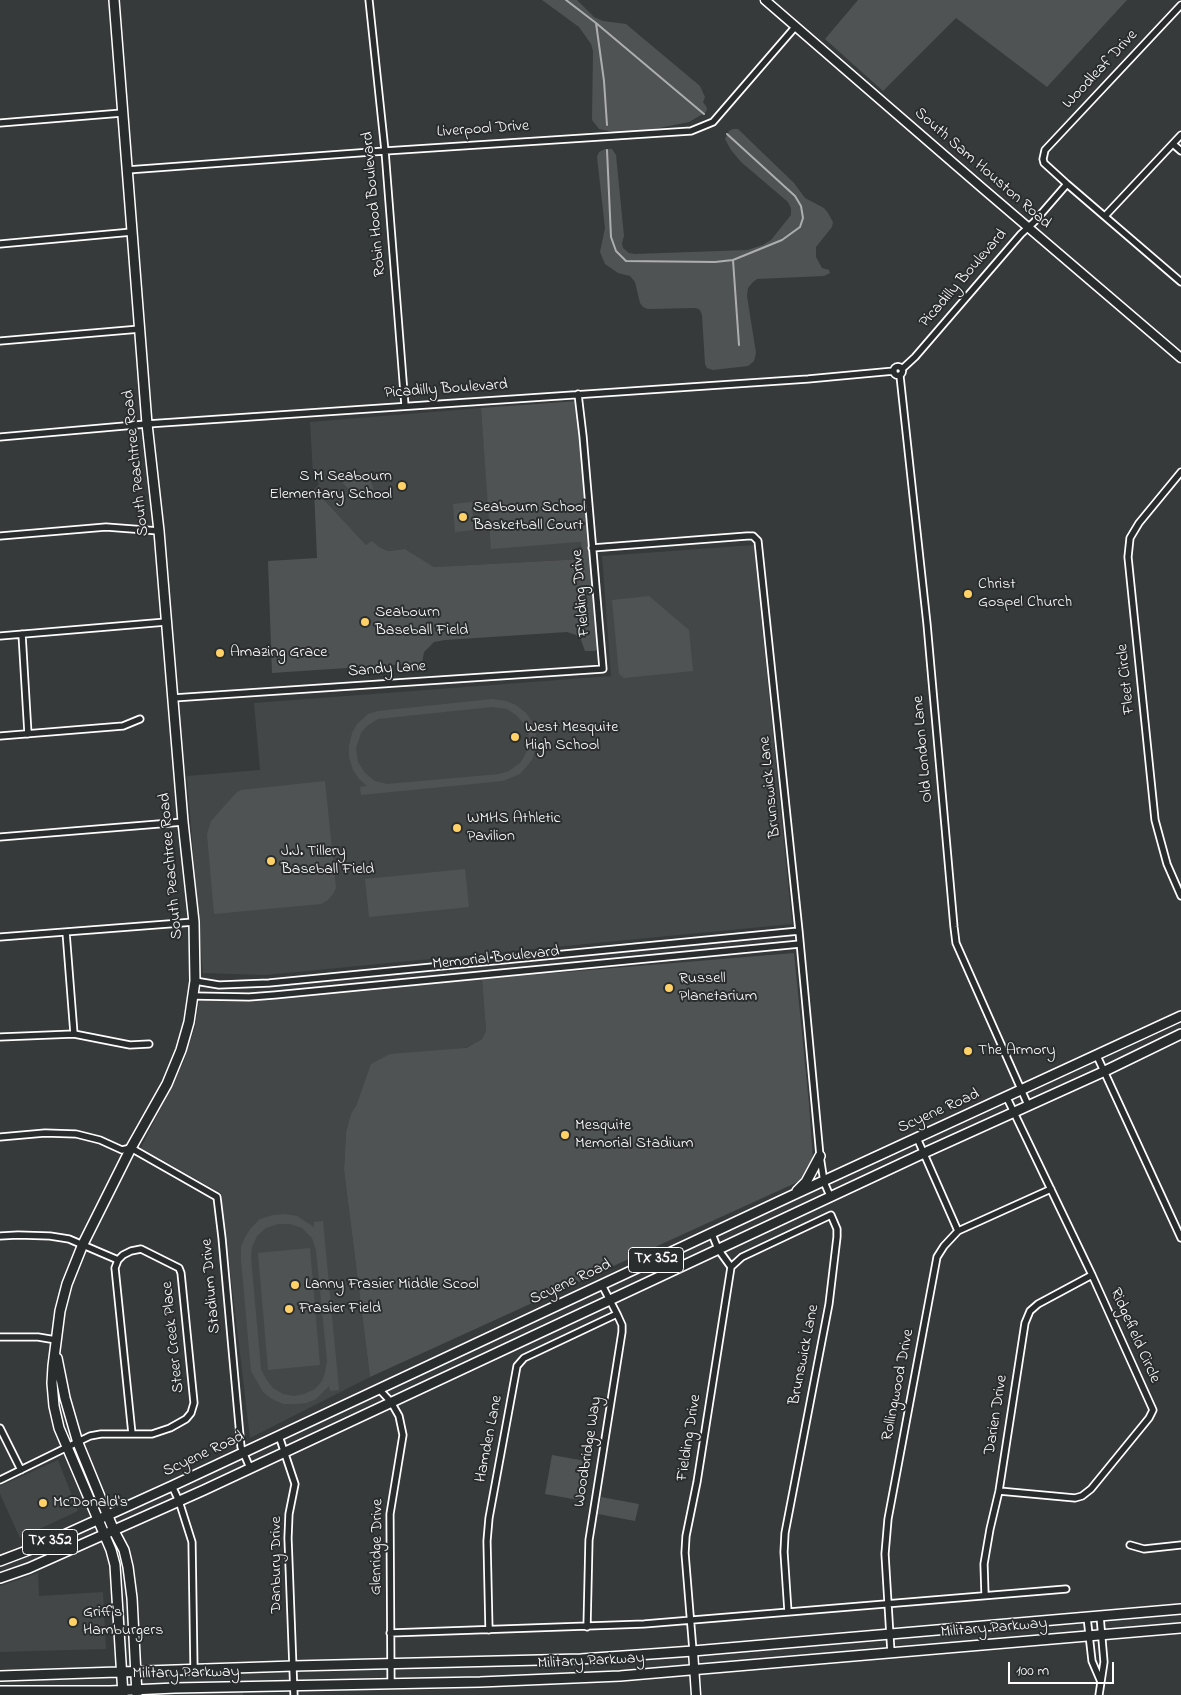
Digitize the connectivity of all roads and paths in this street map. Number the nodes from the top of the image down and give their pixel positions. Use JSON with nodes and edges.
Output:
{"nodes":[{"id":1,"x":114,"y":0,"type":"edge"},
{"id":2,"x":369,"y":0,"type":"edge"},
{"id":3,"x":765,"y":0,"type":"edge"},
{"id":4,"x":1181,"y":5,"type":"edge"},
{"id":5,"x":796,"y":26,"type":"junction"},
{"id":6,"x":122,"y":113,"type":"junction"},
{"id":7,"x":0,"y":122,"type":"edge"},
{"id":8,"x":1181,"y":135,"type":"edge"},
{"id":9,"x":1173,"y":144,"type":"junction"},
{"id":10,"x":384,"y":150,"type":"junction"},
{"id":11,"x":1181,"y":152,"type":"edge"},
{"id":12,"x":128,"y":170,"type":"junction"},
{"id":13,"x":1067,"y":184,"type":"junction"},
{"id":14,"x":1105,"y":216,"type":"junction"},
{"id":15,"x":1028,"y":227,"type":"junction"},
{"id":16,"x":132,"y":232,"type":"junction"},
{"id":17,"x":0,"y":244,"type":"edge"},
{"id":18,"x":1181,"y":282,"type":"edge"},
{"id":19,"x":140,"y":330,"type":"junction"},
{"id":20,"x":0,"y":341,"type":"edge"},
{"id":21,"x":1181,"y":358,"type":"edge"},
{"id":22,"x":902,"y":369,"type":"junction"},
{"id":23,"x":894,"y":371,"type":"junction"},
{"id":24,"x":900,"y":376,"type":"junction"},
{"id":25,"x":578,"y":394,"type":"junction"},
{"id":26,"x":405,"y":406,"type":"junction"},
{"id":27,"x":147,"y":424,"type":"junction"},
{"id":28,"x":0,"y":437,"type":"edge"},
{"id":29,"x":1181,"y":472,"type":"edge"},
{"id":30,"x":159,"y":531,"type":"junction"},
{"id":31,"x":0,"y":536,"type":"edge"},
{"id":32,"x":592,"y":548,"type":"junction"},
{"id":33,"x":166,"y":622,"type":"junction"},
{"id":34,"x":22,"y":634,"type":"junction"},
{"id":35,"x":0,"y":636,"type":"edge"},
{"id":36,"x":603,"y":669,"type":"joint"},
{"id":37,"x":173,"y":698,"type":"junction"},
{"id":38,"x":140,"y":719,"type":"dead end"},
{"id":39,"x":28,"y":734,"type":"junction"},
{"id":40,"x":0,"y":736,"type":"edge"},
{"id":41,"x":183,"y":822,"type":"junction"},
{"id":42,"x":0,"y":837,"type":"edge"},
{"id":43,"x":1181,"y":896,"type":"edge"},
{"id":44,"x":194,"y":922,"type":"junction"},
{"id":45,"x":799,"y":931,"type":"junction"},
{"id":46,"x":66,"y":932,"type":"junction"},
{"id":47,"x":0,"y":937,"type":"edge"},
{"id":48,"x":800,"y":944,"type":"junction"},
{"id":49,"x":195,"y":981,"type":"junction"},
{"id":50,"x":194,"y":996,"type":"junction"},
{"id":51,"x":1181,"y":1016,"type":"edge"},
{"id":52,"x":74,"y":1034,"type":"junction"},
{"id":53,"x":1181,"y":1034,"type":"edge"},
{"id":54,"x":0,"y":1037,"type":"edge"},
{"id":55,"x":150,"y":1044,"type":"dead end"},
{"id":56,"x":1097,"y":1056,"type":"junction"},
{"id":57,"x":1105,"y":1071,"type":"junction"},
{"id":58,"x":1021,"y":1091,"type":"junction"},
{"id":59,"x":1007,"y":1098,"type":"junction"},
{"id":60,"x":1028,"y":1105,"type":"junction"},
{"id":61,"x":1014,"y":1112,"type":"junction"},
{"id":62,"x":0,"y":1137,"type":"edge"},
{"id":63,"x":917,"y":1138,"type":"junction"},
{"id":64,"x":131,"y":1148,"type":"junction"},
{"id":65,"x":924,"y":1153,"type":"junction"},
{"id":66,"x":820,"y":1156,"type":"junction"},
{"id":67,"x":824,"y":1182,"type":"junction"},
{"id":68,"x":1051,"y":1189,"type":"junction"},
{"id":69,"x":793,"y":1196,"type":"junction"},
{"id":70,"x":830,"y":1196,"type":"junction"},
{"id":71,"x":958,"y":1231,"type":"junction"},
{"id":72,"x":712,"y":1234,"type":"junction"},
{"id":73,"x":0,"y":1236,"type":"edge"},
{"id":74,"x":1181,"y":1238,"type":"edge"},
{"id":75,"x":83,"y":1244,"type":"junction"},
{"id":76,"x":718,"y":1249,"type":"junction"},
{"id":77,"x":118,"y":1260,"type":"junction"},
{"id":78,"x":731,"y":1267,"type":"junction"},
{"id":79,"x":1092,"y":1275,"type":"junction"},
{"id":80,"x":602,"y":1285,"type":"junction"},
{"id":81,"x":610,"y":1299,"type":"junction"},
{"id":82,"x":617,"y":1314,"type":"junction"},
{"id":83,"x":0,"y":1337,"type":"edge"},
{"id":84,"x":56,"y":1343,"type":"junction"},
{"id":85,"x":380,"y":1389,"type":"junction"},
{"id":86,"x":391,"y":1402,"type":"junction"},
{"id":87,"x":0,"y":1428,"type":"edge"},
{"id":88,"x":132,"y":1434,"type":"junction"},
{"id":89,"x":279,"y":1436,"type":"junction"},
{"id":90,"x":78,"y":1443,"type":"junction"},
{"id":91,"x":67,"y":1449,"type":"junction"},
{"id":92,"x":285,"y":1452,"type":"junction"},
{"id":93,"x":243,"y":1454,"type":"junction"},
{"id":94,"x":250,"y":1468,"type":"junction"},
{"id":95,"x":21,"y":1470,"type":"junction"},
{"id":96,"x":0,"y":1480,"type":"edge"},
{"id":97,"x":172,"y":1486,"type":"junction"},
{"id":98,"x":999,"y":1491,"type":"junction"},
{"id":99,"x":179,"y":1501,"type":"junction"},
{"id":100,"x":108,"y":1516,"type":"junction"},
{"id":101,"x":98,"y":1520,"type":"junction"},
{"id":102,"x":114,"y":1531,"type":"junction"},
{"id":103,"x":104,"y":1535,"type":"junction"},
{"id":104,"x":1130,"y":1545,"type":"dead end"},
{"id":105,"x":1181,"y":1545,"type":"edge"},
{"id":106,"x":0,"y":1561,"type":"edge"},
{"id":107,"x":0,"y":1578,"type":"edge"},
{"id":108,"x":1066,"y":1588,"type":"dead end"},
{"id":109,"x":985,"y":1595,"type":"junction"},
{"id":110,"x":888,"y":1604,"type":"junction"},
{"id":111,"x":1181,"y":1609,"type":"edge"},
{"id":112,"x":788,"y":1612,"type":"junction"},
{"id":113,"x":1100,"y":1616,"type":"junction"},
{"id":114,"x":1087,"y":1617,"type":"junction"},
{"id":115,"x":691,"y":1620,"type":"junction"},
{"id":116,"x":587,"y":1627,"type":"junction"},
{"id":117,"x":1181,"y":1628,"type":"edge"},
{"id":118,"x":489,"y":1630,"type":"junction"},
{"id":119,"x":390,"y":1633,"type":"junction"},
{"id":120,"x":890,"y":1634,"type":"junction"},
{"id":121,"x":1102,"y":1635,"type":"junction"},
{"id":122,"x":1089,"y":1636,"type":"junction"},
{"id":123,"x":693,"y":1651,"type":"junction"},
{"id":124,"x":892,"y":1653,"type":"junction"},
{"id":125,"x":391,"y":1664,"type":"junction"},
{"id":126,"x":293,"y":1666,"type":"junction"},
{"id":127,"x":194,"y":1670,"type":"junction"},
{"id":128,"x":694,"y":1670,"type":"junction"},
{"id":129,"x":136,"y":1672,"type":"junction"},
{"id":130,"x":121,"y":1673,"type":"junction"},
{"id":131,"x":0,"y":1676,"type":"edge"},
{"id":132,"x":1101,"y":1682,"type":"junction"},
{"id":133,"x":391,"y":1683,"type":"junction"},
{"id":134,"x":294,"y":1690,"type":"edge"},
{"id":135,"x":0,"y":1691,"type":"edge"},
{"id":136,"x":123,"y":1693,"type":"edge"},
{"id":137,"x":137,"y":1693,"type":"edge"},
{"id":138,"x":696,"y":1695,"type":"edge"},
{"id":139,"x":1099,"y":1695,"type":"edge"}],
"edges":[{"from":1,"to":6,"type":"main road","name":"South Peachtree Road"},
{"from":2,"to":10,"type":"street","name":"Robin Hood Boulevard"},
{"from":3,"to":5,"type":"street","name":"South Sam Houston Road"},
{"from":4,"to":13,"type":"street","name":"Woodleaf Drive"},
{"from":5,"to":10,"type":"street","name":"Liverpool Drive"},
{"from":5,"to":15,"type":"street","name":"South Sam Houston Road"},
{"from":6,"to":7,"type":"street"},
{"from":6,"to":12,"type":"main road","name":"South Peachtree Road"},
{"from":8,"to":9,"type":"street"},
{"from":9,"to":11,"type":"street"},
{"from":9,"to":14,"type":"street"},
{"from":10,"to":12,"type":"street","name":"Liverpool Drive"},
{"from":10,"to":26,"type":"street","name":"Robin Hood Boulevard"},
{"from":12,"to":16,"type":"main road","name":"South Peachtree Road"},
{"from":13,"to":14,"type":"street"},
{"from":13,"to":15,"type":"street","name":"Picadilly Boulevard"},
{"from":14,"to":18,"type":"street"},
{"from":15,"to":21,"type":"street","name":"South Sam Houston Road"},
{"from":15,"to":22,"type":"street","name":"Picadilly Boulevard"},
{"from":16,"to":17,"type":"street"},
{"from":16,"to":19,"type":"main road","name":"South Peachtree Road"},
{"from":19,"to":20,"type":"street"},
{"from":19,"to":27,"type":"main road","name":"South Peachtree Road"},
{"from":22,"to":23,"type":"street"},
{"from":22,"to":24,"type":"street"},
{"from":23,"to":24,"type":"street"},
{"from":23,"to":25,"type":"street","name":"Picadilly Boulevard"},
{"from":24,"to":58,"type":"street","name":"Old London Lane"},
{"from":25,"to":26,"type":"street","name":"Picadilly Boulevard"},
{"from":25,"to":32,"type":"street","name":"Fielding Drive"},
{"from":26,"to":27,"type":"street","name":"Picadilly Boulevard"},
{"from":27,"to":28,"type":"street","name":"Picadilly Boulevard"},
{"from":27,"to":30,"type":"main road","name":"South Peachtree Road"},
{"from":29,"to":43,"type":"street","name":"Fleet Circle"},
{"from":30,"to":31,"type":"street"},
{"from":30,"to":33,"type":"main road","name":"South Peachtree Road"},
{"from":32,"to":36,"type":"street","name":"Fielding Drive"},
{"from":32,"to":45,"type":"street","name":"Brunswick Lane"},
{"from":33,"to":34,"type":"street"},
{"from":33,"to":37,"type":"main road","name":"South Peachtree Road"},
{"from":34,"to":35,"type":"street"},
{"from":34,"to":39,"type":"street"},
{"from":36,"to":37,"type":"street","name":"Sandy Lane"},
{"from":37,"to":41,"type":"main road","name":"South Peachtree Road"},
{"from":38,"to":39,"type":"street"},
{"from":39,"to":40,"type":"street"},
{"from":41,"to":42,"type":"street"},
{"from":41,"to":44,"type":"main road","name":"South Peachtree Road"},
{"from":44,"to":46,"type":"street"},
{"from":44,"to":49,"type":"main road","name":"South Peachtree Road"},
{"from":45,"to":48,"type":"street","name":"Brunswick Lane"},
{"from":45,"to":49,"type":"street","name":"Memorial Boulevard"},
{"from":46,"to":47,"type":"street"},
{"from":46,"to":52,"type":"street"},
{"from":48,"to":50,"type":"street","name":"Memorial Boulevard"},
{"from":48,"to":66,"type":"street","name":"Brunswick Lane"},
{"from":49,"to":50,"type":"main road","name":"South Peachtree Road"},
{"from":50,"to":64,"type":"main road","name":"South Peachtree Road"},
{"from":51,"to":56,"type":"main road","name":"Scyene Road","number":"TX 352"},
{"from":52,"to":54,"type":"street"},
{"from":52,"to":55,"type":"street"},
{"from":53,"to":57,"type":"main road","name":"Scyene Road","number":"TX 352"},
{"from":56,"to":57,"type":"street"},
{"from":56,"to":58,"type":"main road","name":"Scyene Road","number":"TX 352"},
{"from":57,"to":60,"type":"main road","name":"Scyene Road","number":"TX 352"},
{"from":57,"to":74,"type":"street"},
{"from":58,"to":59,"type":"main road","name":"Scyene Road","number":"TX 352"},
{"from":58,"to":60,"type":"street","name":"Old London Lane"},
{"from":59,"to":61,"type":"street","name":"Ridgefield Circle"},
{"from":59,"to":63,"type":"main road","name":"Scyene Road","number":"TX 352"},
{"from":60,"to":61,"type":"main road","name":"Scyene Road","number":"TX 352"},
{"from":61,"to":65,"type":"main road","name":"Scyene Road","number":"TX 352"},
{"from":61,"to":68,"type":"street","name":"Ridgefield Circle"},
{"from":62,"to":64,"type":"street"},
{"from":63,"to":65,"type":"street"},
{"from":63,"to":67,"type":"main road","name":"Scyene Road","number":"TX 352"},
{"from":64,"to":75,"type":"main road","name":"South Peachtree Road"},
{"from":64,"to":93,"type":"street","name":"Stadium Drive"},
{"from":65,"to":70,"type":"main road","name":"Scyene Road","number":"TX 352"},
{"from":65,"to":71,"type":"street"},
{"from":66,"to":67,"type":"street","name":"Brunswick Lane"},
{"from":66,"to":69,"type":"main road"},
{"from":67,"to":69,"type":"main road","name":"Scyene Road","number":"TX 352"},
{"from":67,"to":70,"type":"street","name":"Brunswick Lane"},
{"from":68,"to":71,"type":"street"},
{"from":68,"to":79,"type":"street","name":"Ridgefield Circle"},
{"from":69,"to":72,"type":"main road","name":"Scyene Road","number":"TX 352"},
{"from":70,"to":76,"type":"main road","name":"Scyene Road","number":"TX 352"},
{"from":71,"to":110,"type":"street","name":"Rollingwood Drive"},
{"from":72,"to":76,"type":"street"},
{"from":72,"to":80,"type":"main road","name":"Scyene Road","number":"TX 352"},
{"from":73,"to":75,"type":"street"},
{"from":75,"to":77,"type":"street"},
{"from":75,"to":84,"type":"main road","name":"South Peachtree Road"},
{"from":76,"to":78,"type":"street"},
{"from":76,"to":81,"type":"main road","name":"Scyene Road","number":"TX 352"},
{"from":77,"to":88,"type":"street"},
{"from":77,"to":88,"type":"street","name":"Steer Creek Place"},
{"from":78,"to":112,"type":"street","name":"Brunswick Lane"},
{"from":78,"to":115,"type":"street","name":"Fielding Drive"},
{"from":79,"to":98,"type":"street","name":"Darien Drive"},
{"from":79,"to":98,"type":"street","name":"Ridgefield Circle"},
{"from":80,"to":81,"type":"street","name":"Woodbridge Way"},
{"from":80,"to":85,"type":"main road","name":"Scyene Road","number":"TX 352"},
{"from":81,"to":82,"type":"street","name":"Woodbridge Way"},
{"from":81,"to":86,"type":"main road","name":"Scyene Road","number":"TX 352"},
{"from":82,"to":116,"type":"street","name":"Woodbridge Way"},
{"from":82,"to":118,"type":"street","name":"Hamden Lane"},
{"from":83,"to":84,"type":"street"},
{"from":84,"to":90,"type":"main road"},
{"from":84,"to":91,"type":"main road","name":"South Peachtree Road"},
{"from":85,"to":86,"type":"street","name":"Glenridge Drive"},
{"from":85,"to":89,"type":"main road","name":"Scyene Road","number":"TX 352"},
{"from":86,"to":92,"type":"main road","name":"Scyene Road","number":"TX 352"},
{"from":86,"to":119,"type":"street","name":"Glenridge Drive"},
{"from":87,"to":95,"type":"street"},
{"from":88,"to":90,"type":"street"},
{"from":89,"to":92,"type":"street","name":"Danbury Drive"},
{"from":89,"to":93,"type":"main road","name":"Scyene Road","number":"TX 352"},
{"from":90,"to":91,"type":"street"},
{"from":90,"to":100,"type":"main road"},
{"from":91,"to":95,"type":"street"},
{"from":91,"to":101,"type":"main road","name":"South Peachtree Road"},
{"from":92,"to":94,"type":"main road","name":"Scyene Road","number":"TX 352"},
{"from":92,"to":126,"type":"street","name":"Danbury Drive"},
{"from":93,"to":94,"type":"street","name":"Stadium Drive"},
{"from":93,"to":97,"type":"main road","name":"Scyene Road","number":"TX 352"},
{"from":94,"to":99,"type":"main road","name":"Scyene Road","number":"TX 352"},
{"from":95,"to":96,"type":"street"},
{"from":97,"to":99,"type":"street"},
{"from":97,"to":100,"type":"main road","name":"Scyene Road","number":"TX 352"},
{"from":98,"to":109,"type":"street","name":"Darien Drive"},
{"from":99,"to":102,"type":"main road","name":"Scyene Road","number":"TX 352"},
{"from":99,"to":127,"type":"street"},
{"from":100,"to":101,"type":"main road","name":"Scyene Road","number":"TX 352"},
{"from":100,"to":102,"type":"main road"},
{"from":101,"to":103,"type":"main road","name":"South Peachtree Road"},
{"from":101,"to":106,"type":"main road","name":"Scyene Road","number":"TX 352"},
{"from":102,"to":103,"type":"main road","name":"Scyene Road","number":"TX 352"},
{"from":102,"to":129,"type":"main road"},
{"from":103,"to":107,"type":"main road","name":"Scyene Road","number":"TX 352"},
{"from":103,"to":130,"type":"main road","name":"South Peachtree Road"},
{"from":104,"to":105,"type":"street"},
{"from":108,"to":109,"type":"street"},
{"from":109,"to":110,"type":"street"},
{"from":110,"to":112,"type":"street"},
{"from":110,"to":120,"type":"street","name":"Rollingwood Drive"},
{"from":111,"to":113,"type":"main road","name":"Military Parkway"},
{"from":112,"to":115,"type":"street"},
{"from":113,"to":114,"type":"main road","name":"Military Parkway"},
{"from":113,"to":121,"type":"street"},
{"from":114,"to":120,"type":"main road","name":"Military Parkway"},
{"from":114,"to":122,"type":"street"},
{"from":115,"to":116,"type":"street"},
{"from":115,"to":123,"type":"street","name":"Fielding Drive"},
{"from":116,"to":118,"type":"street"},
{"from":117,"to":121,"type":"main road","name":"Military Parkway"},
{"from":118,"to":119,"type":"street"},
{"from":119,"to":125,"type":"street","name":"Glenridge Drive"},
{"from":120,"to":123,"type":"main road","name":"Military Parkway"},
{"from":120,"to":124,"type":"street","name":"Rollingwood Drive"},
{"from":121,"to":122,"type":"main road","name":"Military Parkway"},
{"from":121,"to":132,"type":"street"},
{"from":122,"to":124,"type":"main road","name":"Military Parkway"},
{"from":122,"to":132,"type":"street"},
{"from":123,"to":125,"type":"main road","name":"Military Parkway"},
{"from":123,"to":128,"type":"street"},
{"from":124,"to":128,"type":"main road","name":"Military Parkway"},
{"from":125,"to":126,"type":"main road","name":"Military Parkway"},
{"from":125,"to":133,"type":"street","name":"Glenridge Drive"},
{"from":126,"to":127,"type":"main road","name":"Military Parkway"},
{"from":126,"to":134,"type":"street","name":"Danbury Drive"},
{"from":127,"to":129,"type":"main road","name":"Military Parkway"},
{"from":128,"to":133,"type":"main road","name":"Military Parkway"},
{"from":128,"to":138,"type":"street"},
{"from":129,"to":130,"type":"main road","name":"Military Parkway"},
{"from":129,"to":137,"type":"main road"},
{"from":130,"to":131,"type":"main road","name":"Military Parkway"},
{"from":130,"to":136,"type":"main road","name":"South Peachtree Road"},
{"from":132,"to":139,"type":"street"},
{"from":133,"to":134,"type":"main road","name":"Military Parkway"},
{"from":134,"to":137,"type":"main road","name":"Military Parkway"},
{"from":135,"to":136,"type":"main road","name":"Military Parkway"},
{"from":136,"to":137,"type":"main road","name":"Military Parkway"}]}
